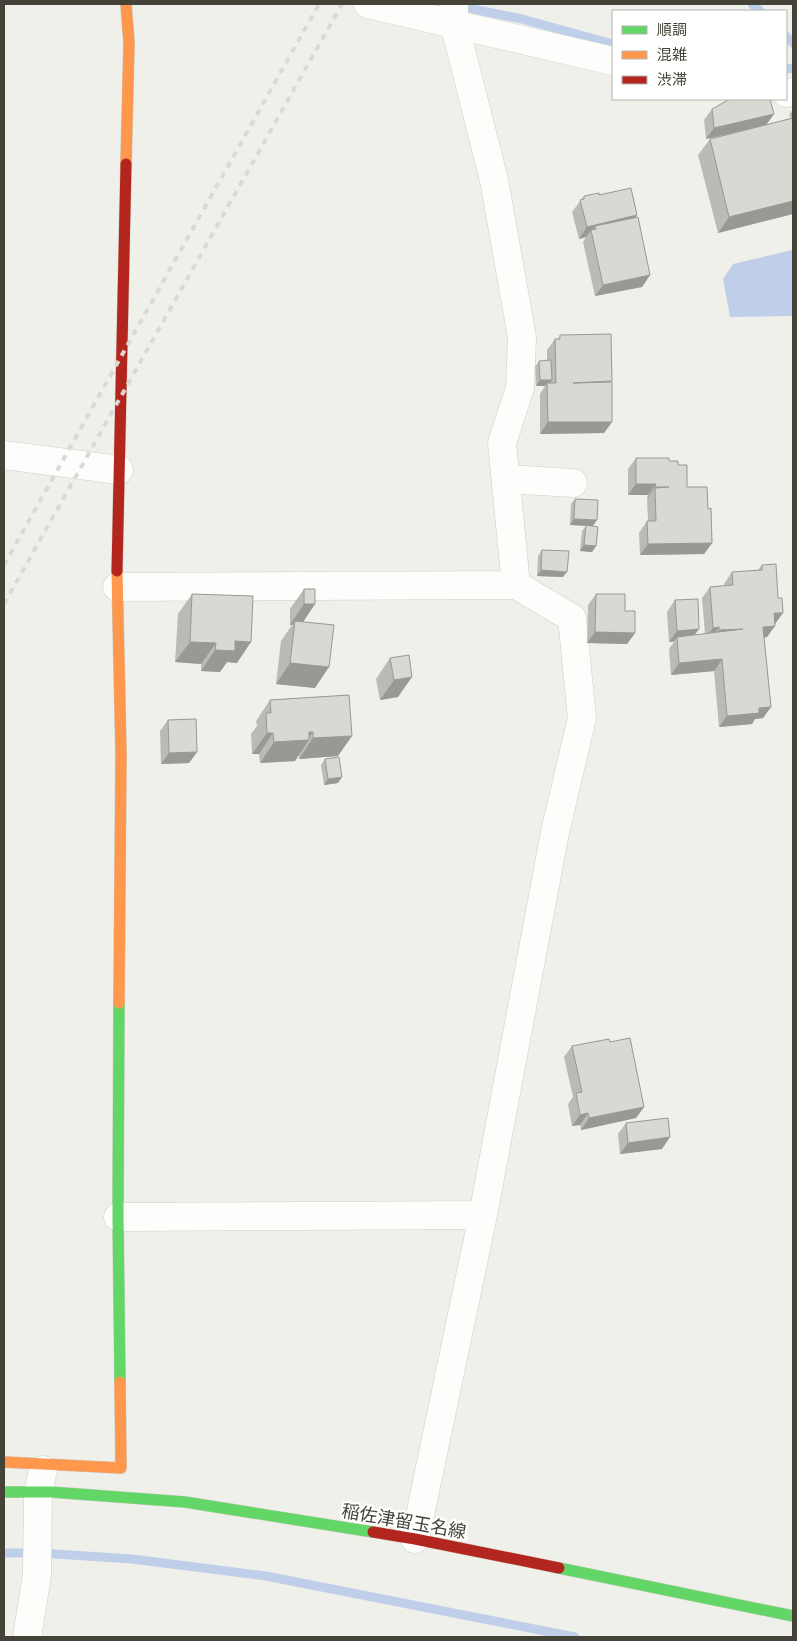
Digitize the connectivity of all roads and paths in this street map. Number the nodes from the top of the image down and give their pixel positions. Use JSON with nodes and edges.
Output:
{"nodes":[{"id":1,"x":126,"y":4,"type":"edge"},
{"id":2,"x":368,"y":4,"type":"edge"},
{"id":3,"x":454,"y":13,"type":"edge"},
{"id":4,"x":612,"y":62,"type":"edge"},
{"id":5,"x":4,"y":455,"type":"edge"},
{"id":6,"x":119,"y":470,"type":"junction"},
{"id":7,"x":506,"y":479,"type":"junction"},
{"id":8,"x":573,"y":483,"type":"dead end"},
{"id":9,"x":516,"y":585,"type":"junction"},
{"id":10,"x":117,"y":587,"type":"junction"},
{"id":11,"x":483,"y":1216,"type":"junction"},
{"id":12,"x":118,"y":1217,"type":"junction"},
{"id":13,"x":4,"y":1462,"type":"edge"},
{"id":14,"x":44,"y":1464,"type":"junction"},
{"id":15,"x":4,"y":1492,"type":"edge"},
{"id":16,"x":38,"y":1493,"type":"junction"},
{"id":17,"x":415,"y":1539,"type":"junction"},
{"id":18,"x":793,"y":1616,"type":"edge"},
{"id":19,"x":27,"y":1637,"type":"edge"}],
"edges":[{"from":1,"to":6,"type":"street"},
{"from":2,"to":3,"type":"street"},
{"from":3,"to":4,"type":"street"},
{"from":3,"to":7,"type":"street"},
{"from":5,"to":6,"type":"street"},
{"from":6,"to":10,"type":"street"},
{"from":7,"to":8,"type":"street"},
{"from":7,"to":9,"type":"street"},
{"from":9,"to":10,"type":"street"},
{"from":9,"to":11,"type":"street"},
{"from":10,"to":12,"type":"street"},
{"from":11,"to":12,"type":"street"},
{"from":11,"to":17,"type":"street"},
{"from":12,"to":14,"type":"street"},
{"from":13,"to":14,"type":"street"},
{"from":14,"to":16,"type":"street"},
{"from":15,"to":16,"type":"street","name":"稲佐津留玉名線"},
{"from":16,"to":17,"type":"street","name":"稲佐津留玉名線"},
{"from":16,"to":19,"type":"street"},
{"from":17,"to":18,"type":"street","name":"稲佐津留玉名線"}]}
